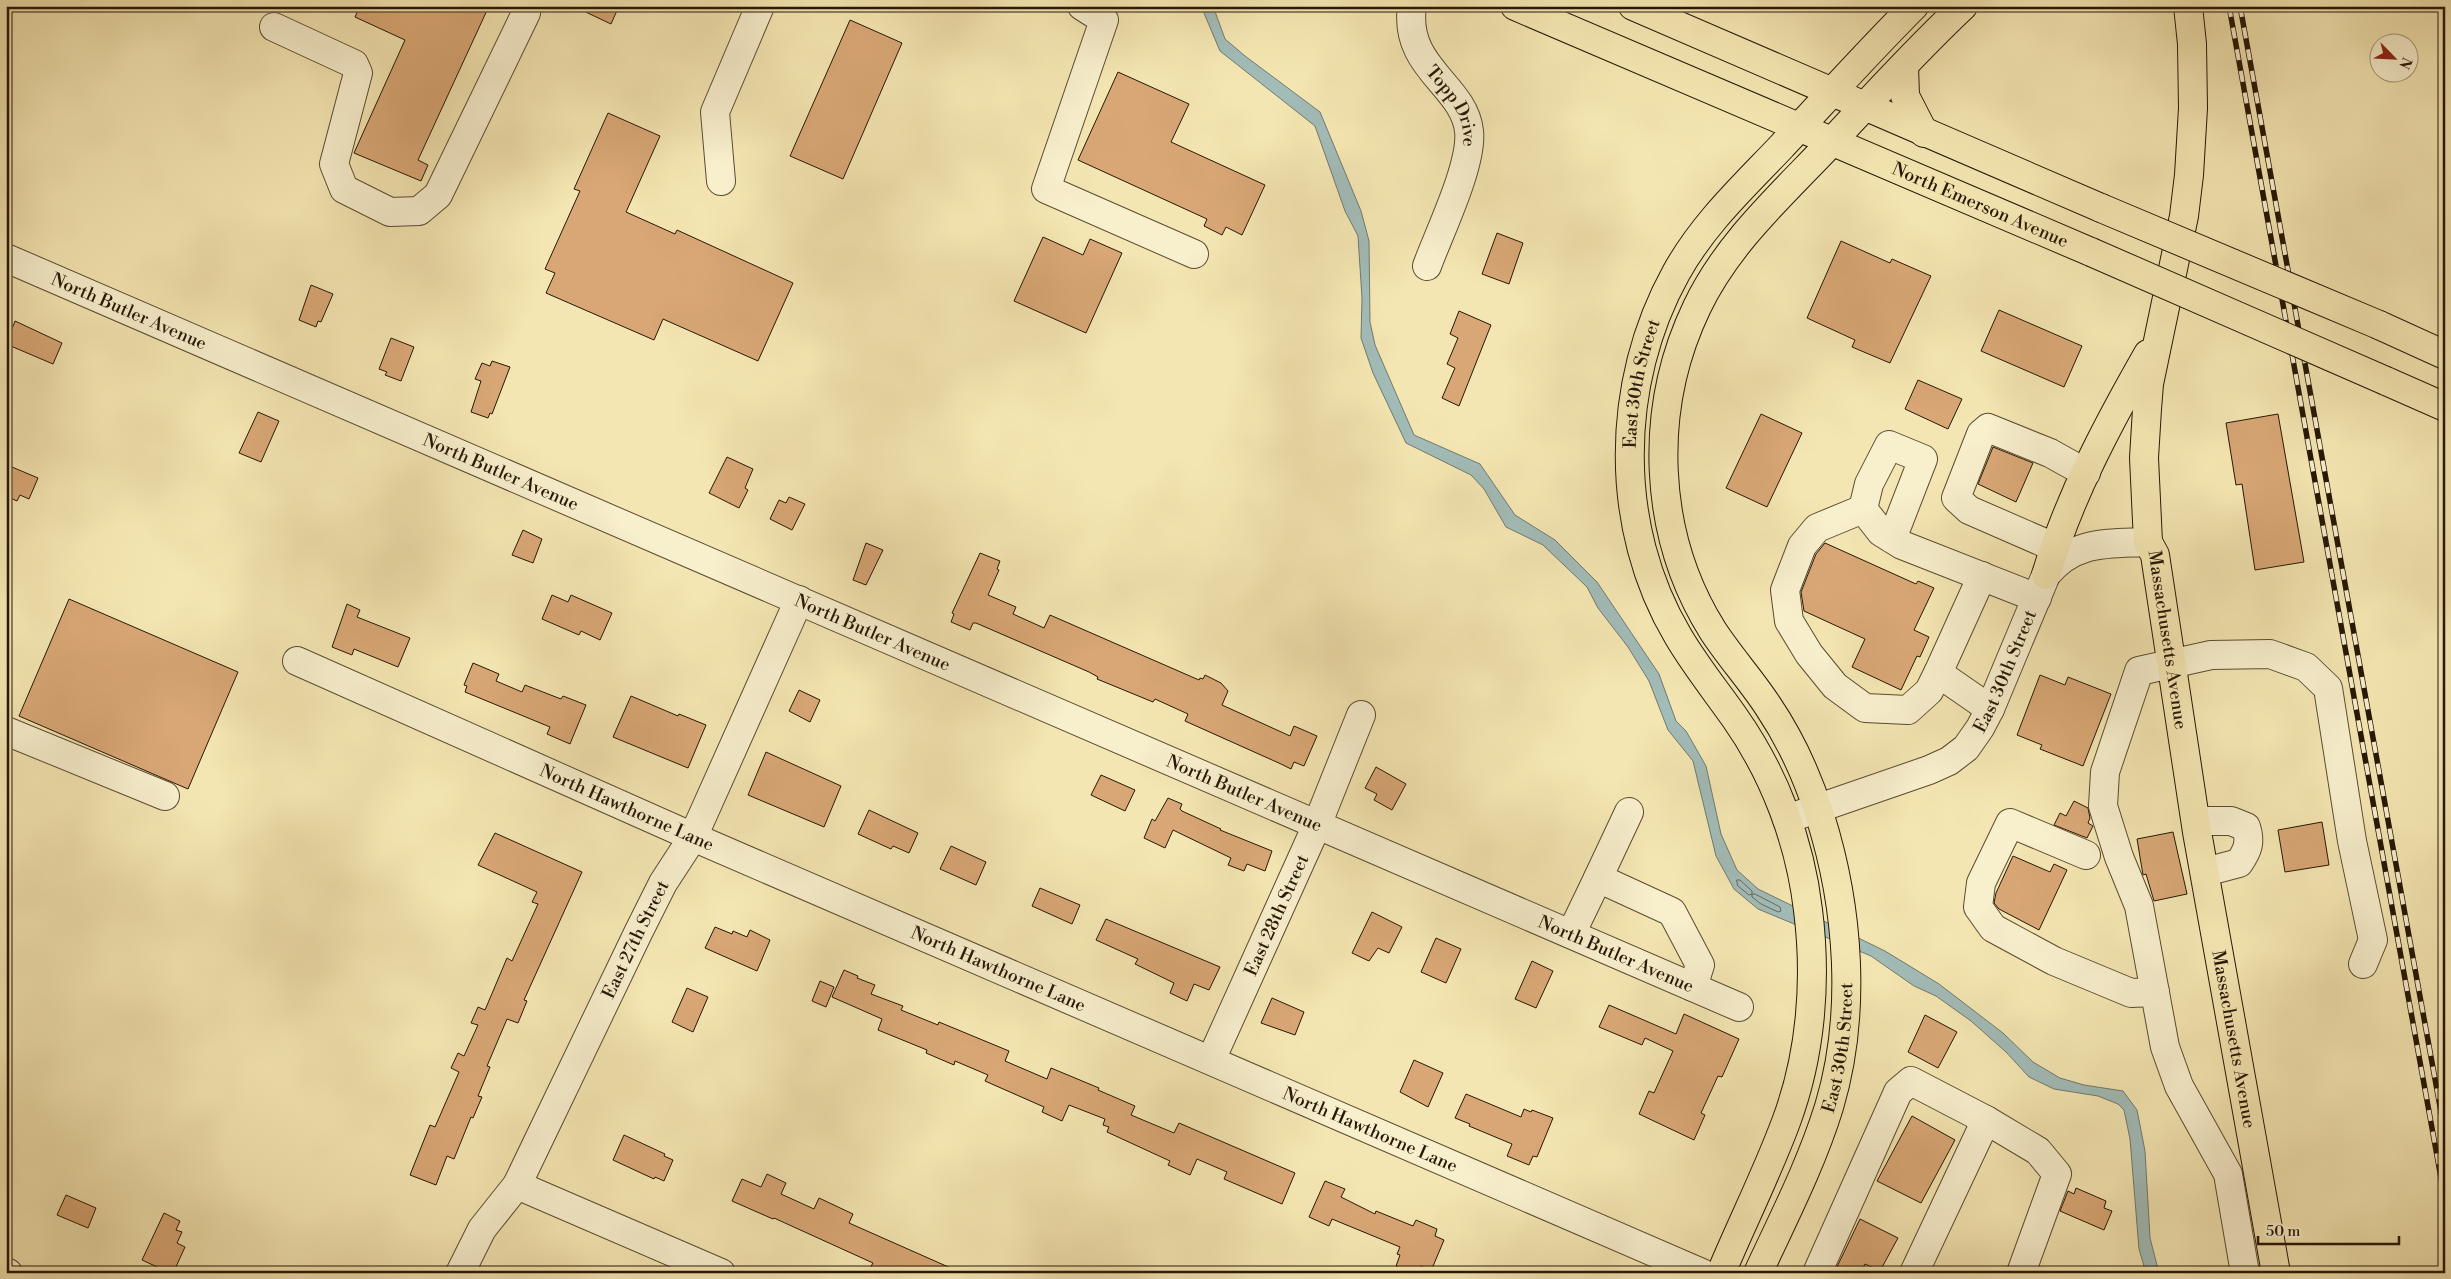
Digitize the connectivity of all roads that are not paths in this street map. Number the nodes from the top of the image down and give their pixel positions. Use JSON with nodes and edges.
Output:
{"nodes":[{"id":1,"x":527,"y":6,"type":"edge"},
{"id":2,"x":760,"y":6,"type":"edge"},
{"id":3,"x":1082,"y":6,"type":"edge"},
{"id":4,"x":1412,"y":6,"type":"edge"},
{"id":5,"x":1515,"y":6,"type":"edge"},
{"id":6,"x":1633,"y":6,"type":"edge"},
{"id":7,"x":1914,"y":6,"type":"edge"},
{"id":8,"x":1963,"y":6,"type":"edge"},
{"id":9,"x":2188,"y":6,"type":"edge"},
{"id":10,"x":274,"y":27,"type":"dead end"},
{"id":11,"x":1904,"y":66,"type":"junction"},
{"id":12,"x":1831,"y":93,"type":"junction"},
{"id":13,"x":1865,"y":107,"type":"junction"},
{"id":14,"x":1798,"y":128,"type":"junction"},
{"id":15,"x":1924,"y":133,"type":"junction"},
{"id":16,"x":1831,"y":142,"type":"junction"},
{"id":17,"x":721,"y":181,"type":"dead end"},
{"id":18,"x":1194,"y":254,"type":"dead end"},
{"id":19,"x":6,"y":258,"type":"edge"},
{"id":20,"x":1427,"y":266,"type":"dead end"},
{"id":21,"x":2161,"y":330,"type":"junction"},
{"id":22,"x":2445,"y":355,"type":"edge"},
{"id":23,"x":2445,"y":406,"type":"edge"},
{"id":24,"x":2086,"y":473,"type":"junction"},
{"id":25,"x":1863,"y":509,"type":"junction"},
{"id":26,"x":1892,"y":539,"type":"junction"},
{"id":27,"x":2148,"y":542,"type":"junction"},
{"id":28,"x":2054,"y":547,"type":"junction"},
{"id":29,"x":1982,"y":576,"type":"junction"},
{"id":30,"x":2041,"y":586,"type":"junction"},
{"id":31,"x":799,"y":600,"type":"junction"},
{"id":32,"x":297,"y":661,"type":"dead end"},
{"id":33,"x":2171,"y":665,"type":"junction"},
{"id":34,"x":1938,"y":673,"type":"junction"},
{"id":35,"x":1990,"y":709,"type":"junction"},
{"id":36,"x":1361,"y":715,"type":"dead end"},
{"id":37,"x":6,"y":731,"type":"edge"},
{"id":38,"x":165,"y":796,"type":"dead end"},
{"id":39,"x":1818,"y":809,"type":"junction"},
{"id":40,"x":1629,"y":812,"type":"dead end"},
{"id":41,"x":2107,"y":818,"type":"junction"},
{"id":42,"x":1787,"y":819,"type":"junction"},
{"id":43,"x":2196,"y":821,"type":"junction"},
{"id":44,"x":1317,"y":825,"type":"junction"},
{"id":45,"x":693,"y":837,"type":"junction"},
{"id":46,"x":2086,"y":855,"type":"junction"},
{"id":47,"x":2205,"y":872,"type":"junction"},
{"id":48,"x":1598,"y":878,"type":"junction"},
{"id":49,"x":2128,"y":878,"type":"junction"},
{"id":50,"x":1571,"y":934,"type":"junction"},
{"id":51,"x":2363,"y":964,"type":"dead end"},
{"id":52,"x":1693,"y":987,"type":"junction"},
{"id":53,"x":2155,"y":992,"type":"junction"},
{"id":54,"x":1739,"y":1007,"type":"dead end"},
{"id":55,"x":1211,"y":1060,"type":"junction"},
{"id":56,"x":1986,"y":1120,"type":"junction"},
{"id":57,"x":517,"y":1185,"type":"junction"},
{"id":58,"x":460,"y":1273,"type":"edge"},
{"id":59,"x":721,"y":1273,"type":"edge"},
{"id":60,"x":1702,"y":1273,"type":"edge"},
{"id":61,"x":1720,"y":1273,"type":"edge"},
{"id":62,"x":1758,"y":1273,"type":"edge"},
{"id":63,"x":1817,"y":1273,"type":"edge"},
{"id":64,"x":1914,"y":1273,"type":"edge"},
{"id":65,"x":2021,"y":1273,"type":"edge"},
{"id":66,"x":2245,"y":1273,"type":"edge"},
{"id":67,"x":2276,"y":1273,"type":"edge"}],
"edges":[{"from":1,"to":10,"type":"street"},
{"from":2,"to":17,"type":"street"},
{"from":3,"to":18,"type":"street"},
{"from":4,"to":20,"type":"street","name":"Topp Drive"},
{"from":5,"to":14,"type":"main road","name":"North Emerson Avenue"},
{"from":6,"to":12,"type":"main road"},
{"from":7,"to":12,"type":"main road","name":"East 30th Street"},
{"from":8,"to":11,"type":"main road","name":"East 30th Street"},
{"from":9,"to":21,"type":"main road","name":"Massachusetts Avenue"},
{"from":11,"to":13,"type":"main road","name":"East 30th Street"},
{"from":11,"to":15,"type":"main road"},
{"from":12,"to":13,"type":"main road"},
{"from":12,"to":14,"type":"main road","name":"East 30th Street"},
{"from":13,"to":15,"type":"main road"},
{"from":13,"to":16,"type":"main road","name":"East 30th Street"},
{"from":14,"to":16,"type":"main road","name":"North Emerson Avenue"},
{"from":14,"to":42,"type":"main road","name":"East 30th Street"},
{"from":15,"to":22,"type":"main road","bridge":true},
{"from":16,"to":23,"type":"main road","name":"North Emerson Avenue","bridge":true},
{"from":16,"to":39,"type":"main road","name":"East 30th Street"},
{"from":19,"to":31,"type":"street","name":"North Butler Avenue"},
{"from":21,"to":24,"type":"main road"},
{"from":21,"to":27,"type":"main road","name":"Massachusetts Avenue"},
{"from":24,"to":28,"type":"main road"},
{"from":24,"to":28,"type":"street"},
{"from":25,"to":26,"type":"street"},
{"from":25,"to":26,"type":"street"},
{"from":25,"to":34,"type":"street"},
{"from":26,"to":29,"type":"street"},
{"from":27,"to":30,"type":"street","name":"East 30th Street"},
{"from":27,"to":33,"type":"main road","name":"Massachusetts Avenue"},
{"from":28,"to":30,"type":"main road"},
{"from":29,"to":30,"type":"street"},
{"from":29,"to":34,"type":"street"},
{"from":30,"to":35,"type":"street","name":"East 30th Street"},
{"from":31,"to":44,"type":"street","name":"North Butler Avenue"},
{"from":31,"to":45,"type":"street","name":"East 27th Street"},
{"from":32,"to":45,"type":"street","name":"North Hawthorne Lane"},
{"from":33,"to":41,"type":"street"},
{"from":33,"to":43,"type":"main road","name":"Massachusetts Avenue"},
{"from":33,"to":51,"type":"street"},
{"from":34,"to":35,"type":"street"},
{"from":35,"to":39,"type":"street","name":"East 30th Street"},
{"from":36,"to":44,"type":"street","name":"East 28th Street"},
{"from":37,"to":38,"type":"street"},
{"from":39,"to":42,"type":"street","name":"East 30th Street"},
{"from":39,"to":62,"type":"main road","name":"East 30th Street"},
{"from":40,"to":48,"type":"street"},
{"from":41,"to":46,"type":"street"},
{"from":41,"to":49,"type":"street"},
{"from":42,"to":61,"type":"main road","name":"East 30th Street"},
{"from":43,"to":47,"type":"main road","name":"Massachusetts Avenue"},
{"from":43,"to":47,"type":"street"},
{"from":44,"to":50,"type":"street","name":"North Butler Avenue"},
{"from":44,"to":55,"type":"street","name":"East 28th Street"},
{"from":45,"to":55,"type":"street","name":"North Hawthorne Lane"},
{"from":45,"to":57,"type":"street","name":"East 27th Street"},
{"from":46,"to":49,"type":"street"},
{"from":46,"to":53,"type":"street"},
{"from":47,"to":67,"type":"main road","name":"Massachusetts Avenue"},
{"from":48,"to":50,"type":"street"},
{"from":48,"to":52,"type":"street"},
{"from":49,"to":53,"type":"street"},
{"from":50,"to":52,"type":"street","name":"North Butler Avenue"},
{"from":52,"to":54,"type":"street","name":"North Butler Avenue"},
{"from":53,"to":66,"type":"street"},
{"from":55,"to":60,"type":"street","name":"North Hawthorne Lane"},
{"from":56,"to":63,"type":"street"},
{"from":56,"to":64,"type":"street"},
{"from":56,"to":65,"type":"street"},
{"from":57,"to":58,"type":"street","name":"East 27th Street"},
{"from":57,"to":59,"type":"street"}]}
